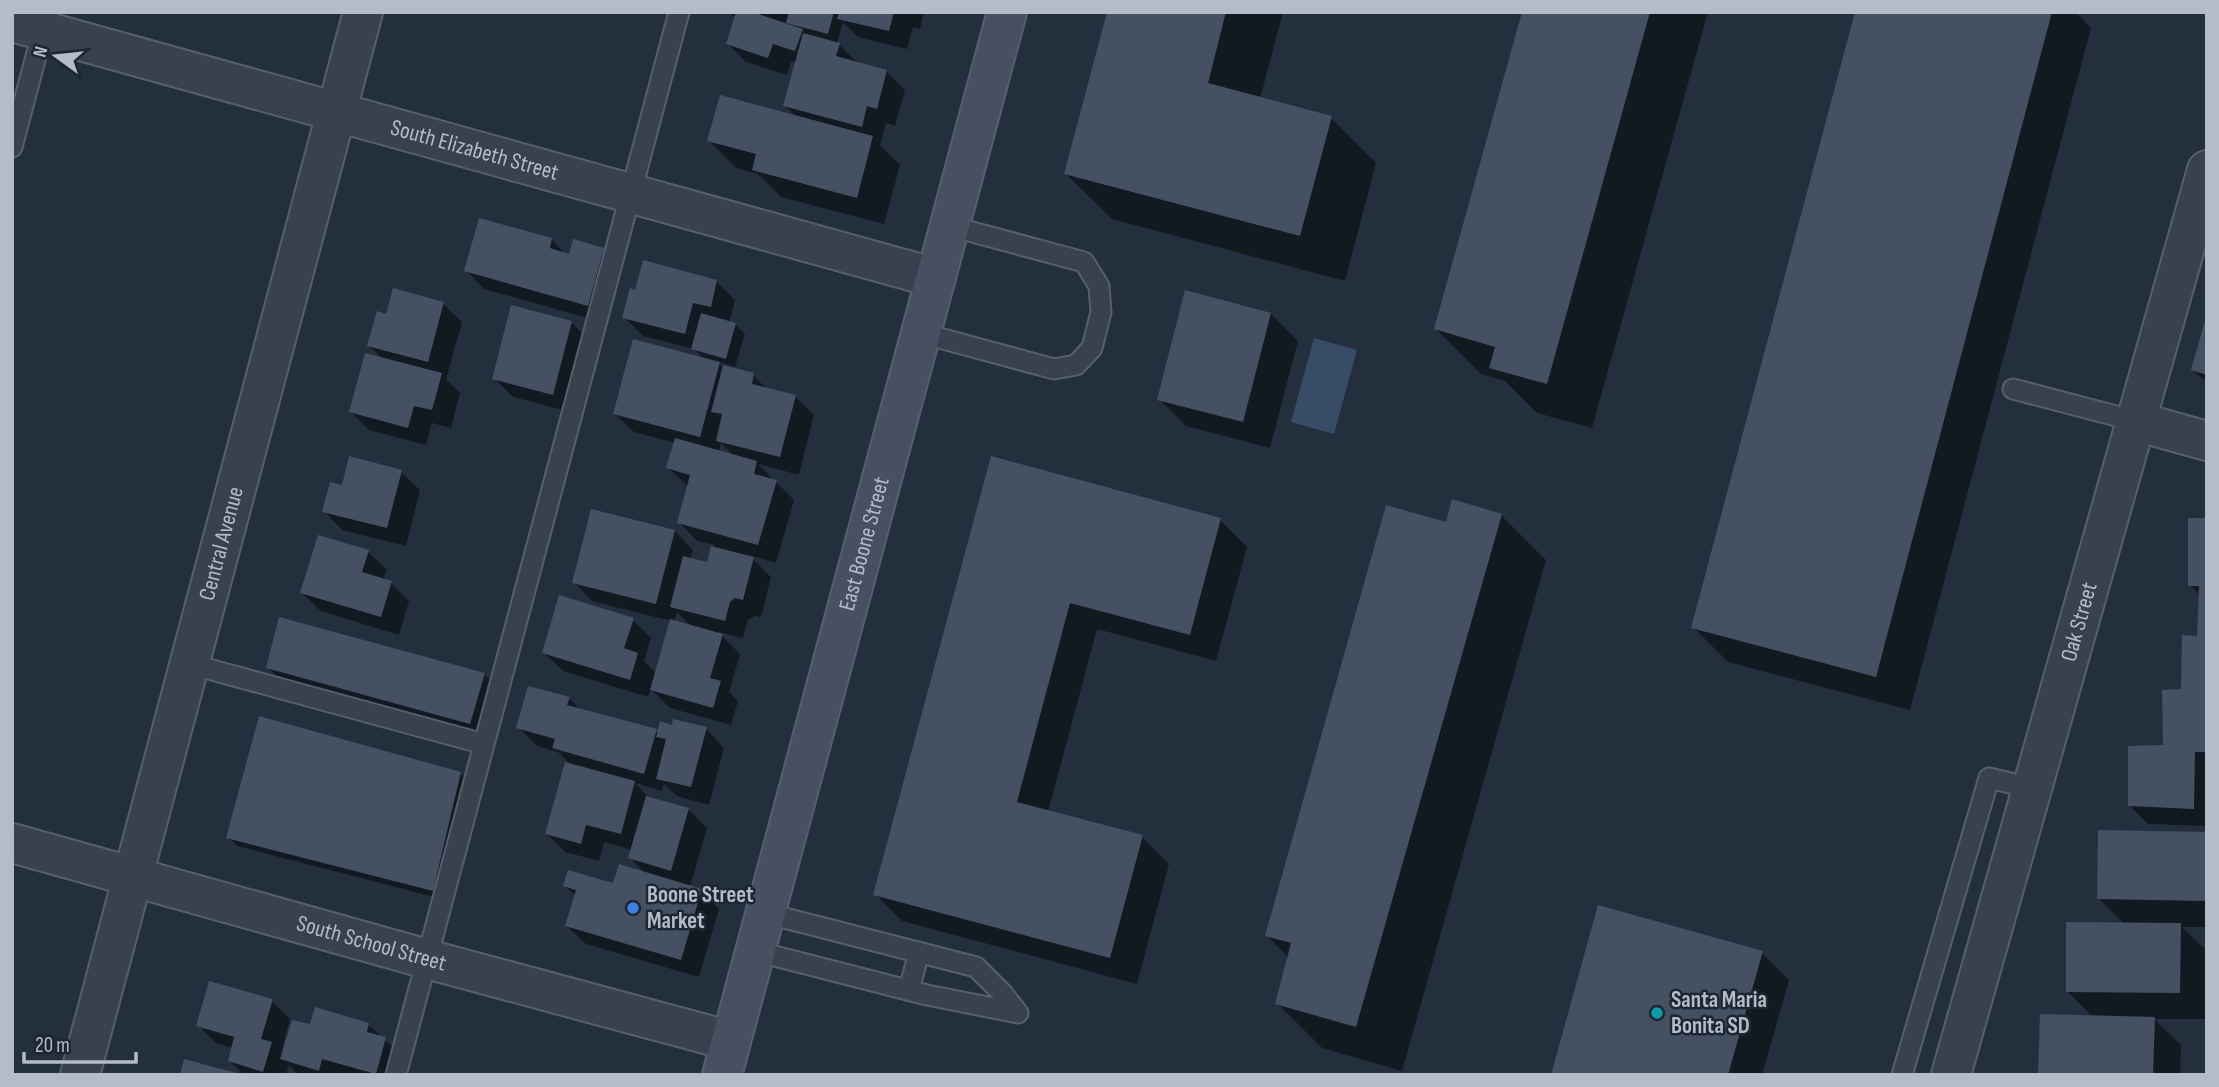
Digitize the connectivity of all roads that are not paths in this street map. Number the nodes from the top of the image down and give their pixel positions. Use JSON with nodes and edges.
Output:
{"nodes":[{"id":1,"x":363,"y":12,"type":"edge"},
{"id":2,"x":680,"y":12,"type":"edge"},
{"id":3,"x":1007,"y":12,"type":"edge"},
{"id":4,"x":35,"y":21,"type":"edge"},
{"id":5,"x":337,"y":111,"type":"junction"},
{"id":6,"x":12,"y":147,"type":"edge"},
{"id":7,"x":2207,"y":170,"type":"edge"},
{"id":8,"x":631,"y":194,"type":"junction"},
{"id":9,"x":950,"y":226,"type":"junction"},
{"id":10,"x":936,"y":278,"type":"junction"},
{"id":11,"x":922,"y":333,"type":"junction"},
{"id":12,"x":2013,"y":389,"type":"dead end"},
{"id":13,"x":2135,"y":421,"type":"junction"},
{"id":14,"x":2207,"y":441,"type":"edge"},
{"id":15,"x":190,"y":664,"type":"junction"},
{"id":16,"x":484,"y":744,"type":"junction"},
{"id":17,"x":2031,"y":788,"type":"junction"},
{"id":18,"x":12,"y":843,"type":"edge"},
{"id":19,"x":132,"y":877,"type":"junction"},
{"id":20,"x":765,"y":914,"type":"junction"},
{"id":21,"x":755,"y":951,"type":"junction"},
{"id":22,"x":919,"y":952,"type":"junction"},
{"id":23,"x":427,"y":959,"type":"junction"},
{"id":24,"x":909,"y":990,"type":"junction"},
{"id":25,"x":726,"y":1058,"type":"edge"},
{"id":26,"x":80,"y":1075,"type":"edge"},
{"id":27,"x":396,"y":1075,"type":"edge"},
{"id":28,"x":1902,"y":1075,"type":"edge"},
{"id":29,"x":1951,"y":1075,"type":"edge"}],
"edges":[{"from":1,"to":5,"type":"street","name":"Central Avenue"},
{"from":2,"to":8,"type":"lane"},
{"from":3,"to":9,"type":"street","name":"East Boone Street"},
{"from":4,"to":5,"type":"street","name":"South Elizabeth Street"},
{"from":4,"to":6,"type":"lane"},
{"from":5,"to":8,"type":"street","name":"South Elizabeth Street"},
{"from":5,"to":15,"type":"street","name":"Central Avenue"},
{"from":7,"to":13,"type":"street","name":"Oak Street"},
{"from":8,"to":10,"type":"street","name":"South Elizabeth Street"},
{"from":8,"to":16,"type":"lane"},
{"from":9,"to":10,"type":"street","name":"East Boone Street"},
{"from":9,"to":11,"type":"lane"},
{"from":10,"to":11,"type":"street","name":"East Boone Street"},
{"from":11,"to":20,"type":"street","name":"East Boone Street"},
{"from":12,"to":13,"type":"lane"},
{"from":13,"to":14,"type":"street"},
{"from":13,"to":17,"type":"street","name":"Oak Street"},
{"from":15,"to":16,"type":"lane"},
{"from":15,"to":19,"type":"street","name":"Central Avenue"},
{"from":16,"to":23,"type":"lane"},
{"from":17,"to":28,"type":"lane"},
{"from":17,"to":29,"type":"street","name":"Oak Street"},
{"from":18,"to":19,"type":"street","name":"South School Street"},
{"from":19,"to":23,"type":"street","name":"South School Street"},
{"from":19,"to":26,"type":"street","name":"Central Avenue"},
{"from":20,"to":21,"type":"street","name":"East Boone Street"},
{"from":20,"to":22,"type":"lane"},
{"from":21,"to":24,"type":"lane"},
{"from":21,"to":25,"type":"street","name":"East Boone Street"},
{"from":22,"to":24,"type":"lane"},
{"from":22,"to":24,"type":"lane"},
{"from":23,"to":25,"type":"street","name":"South School Street"},
{"from":23,"to":27,"type":"lane"}]}
